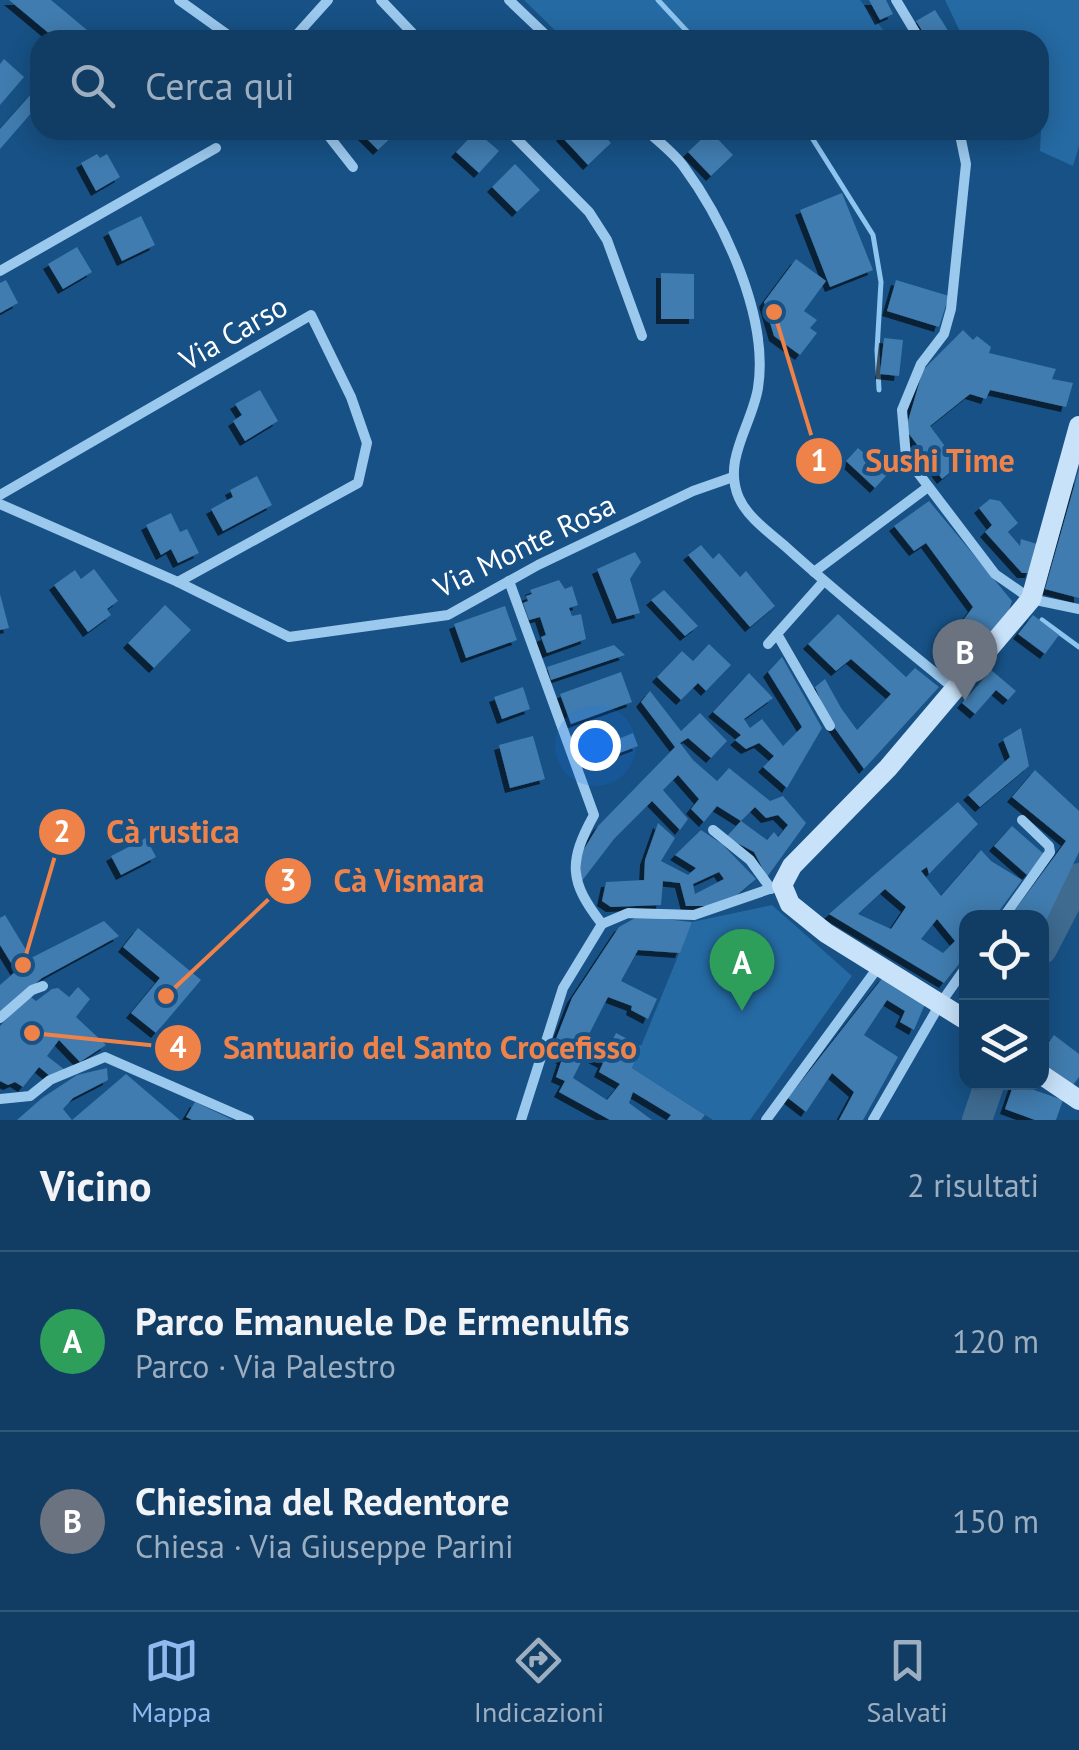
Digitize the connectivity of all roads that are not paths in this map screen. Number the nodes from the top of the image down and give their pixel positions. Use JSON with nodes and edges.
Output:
{"nodes":[{"id":1,"x":178,"y":0,"type":"edge"},
{"id":2,"x":328,"y":0,"type":"edge"},
{"id":3,"x":381,"y":0,"type":"edge"},
{"id":4,"x":508,"y":0,"type":"edge"},
{"id":5,"x":896,"y":0,"type":"edge"},
{"id":6,"x":221,"y":30,"type":"edge"},
{"id":7,"x":301,"y":30,"type":"edge"},
{"id":8,"x":410,"y":30,"type":"edge"},
{"id":9,"x":540,"y":30,"type":"edge"},
{"id":10,"x":914,"y":30,"type":"edge"},
{"id":11,"x":332,"y":140,"type":"edge"},
{"id":12,"x":518,"y":140,"type":"edge"},
{"id":13,"x":657,"y":140,"type":"edge"},
{"id":14,"x":961,"y":140,"type":"edge"},
{"id":15,"x":216,"y":148,"type":"dead end"},
{"id":16,"x":353,"y":167,"type":"dead end"},
{"id":17,"x":0,"y":271,"type":"edge"},
{"id":18,"x":642,"y":336,"type":"dead end"},
{"id":19,"x":1079,"y":426,"type":"edge"},
{"id":20,"x":733,"y":477,"type":"junction"},
{"id":21,"x":928,"y":486,"type":"junction"},
{"id":22,"x":0,"y":495,"type":"edge"},
{"id":23,"x":0,"y":504,"type":"edge"},
{"id":24,"x":814,"y":572,"type":"junction"},
{"id":25,"x":509,"y":580,"type":"junction"},
{"id":26,"x":824,"y":581,"type":"junction"},
{"id":27,"x":178,"y":582,"type":"junction"},
{"id":28,"x":1030,"y":598,"type":"junction"},
{"id":29,"x":1079,"y":609,"type":"edge"},
{"id":30,"x":777,"y":634,"type":"junction"},
{"id":31,"x":768,"y":644,"type":"dead end"},
{"id":32,"x":956,"y":690,"type":"junction"},
{"id":33,"x":830,"y":726,"type":"dead end"},
{"id":34,"x":1022,"y":820,"type":"dead end"},
{"id":35,"x":713,"y":830,"type":"dead end"},
{"id":36,"x":777,"y":887,"type":"junction"},
{"id":37,"x":1009,"y":910,"type":"edge"},
{"id":38,"x":602,"y":924,"type":"junction"},
{"id":39,"x":879,"y":966,"type":"junction"},
{"id":40,"x":959,"y":977,"type":"edge"},
{"id":41,"x":43,"y":986,"type":"dead end"},
{"id":42,"x":940,"y":1004,"type":"junction"},
{"id":43,"x":959,"y":1016,"type":"edge"},
{"id":44,"x":0,"y":1018,"type":"edge"},
{"id":45,"x":1049,"y":1081,"type":"edge"},
{"id":46,"x":0,"y":1098,"type":"edge"},
{"id":47,"x":1079,"y":1100,"type":"edge"},
{"id":48,"x":249,"y":1120,"type":"edge"},
{"id":49,"x":521,"y":1120,"type":"edge"},
{"id":50,"x":766,"y":1120,"type":"edge"},
{"id":51,"x":873,"y":1120,"type":"edge"}],
"edges":[{"from":1,"to":6,"type":"street"},
{"from":2,"to":7,"type":"street"},
{"from":3,"to":8,"type":"street"},
{"from":4,"to":9,"type":"street"},
{"from":5,"to":10,"type":"street"},
{"from":11,"to":16,"type":"street"},
{"from":12,"to":18,"type":"street"},
{"from":13,"to":20,"type":"street"},
{"from":14,"to":21,"type":"street"},
{"from":15,"to":17,"type":"street"},
{"from":19,"to":28,"type":"street"},
{"from":20,"to":24,"type":"street"},
{"from":20,"to":25,"type":"street","name":"Via Monte Rosa"},
{"from":21,"to":24,"type":"street"},
{"from":21,"to":28,"type":"street"},
{"from":22,"to":27,"type":"street","name":"Via Carso"},
{"from":23,"to":27,"type":"street","name":"Via Monte Rosa"},
{"from":24,"to":26,"type":"street"},
{"from":25,"to":27,"type":"street","name":"Via Monte Rosa"},
{"from":25,"to":38,"type":"street"},
{"from":26,"to":30,"type":"street"},
{"from":26,"to":32,"type":"street"},
{"from":28,"to":29,"type":"street"},
{"from":28,"to":32,"type":"street"},
{"from":30,"to":31,"type":"street"},
{"from":30,"to":33,"type":"street"},
{"from":32,"to":36,"type":"street"},
{"from":34,"to":37,"type":"street"},
{"from":35,"to":36,"type":"street"},
{"from":36,"to":38,"type":"street"},
{"from":36,"to":39,"type":"street"},
{"from":38,"to":49,"type":"street"},
{"from":39,"to":42,"type":"street"},
{"from":39,"to":50,"type":"street"},
{"from":40,"to":42,"type":"street"},
{"from":41,"to":44,"type":"street"},
{"from":42,"to":43,"type":"street"},
{"from":42,"to":51,"type":"street"},
{"from":45,"to":47,"type":"street"},
{"from":46,"to":48,"type":"street"}]}
